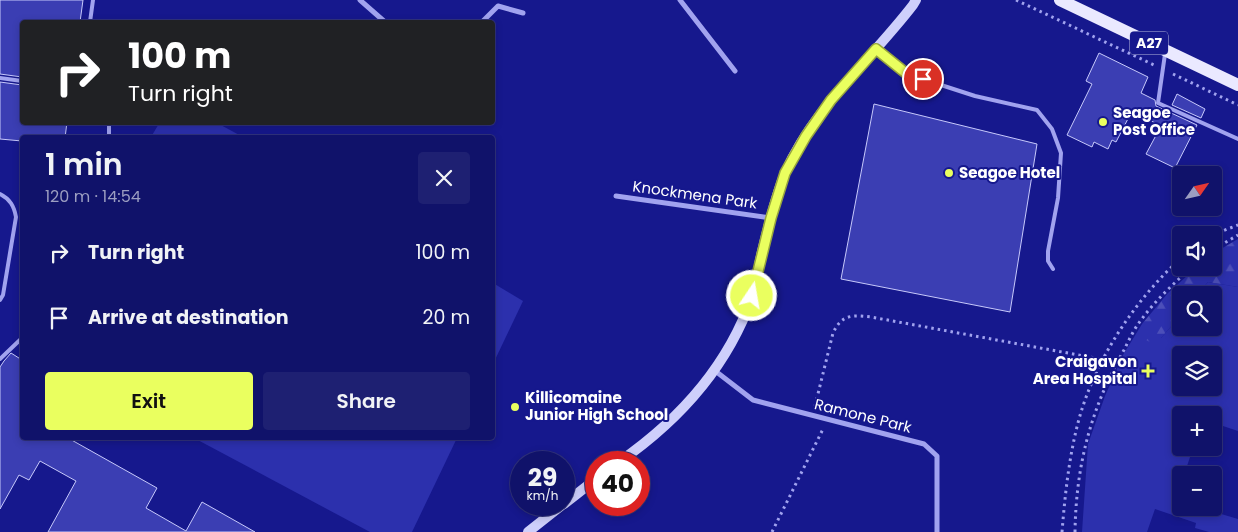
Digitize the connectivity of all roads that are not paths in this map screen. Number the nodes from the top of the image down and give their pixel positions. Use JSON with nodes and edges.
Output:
{"nodes":[{"id":1,"x":93,"y":0,"type":"edge"},
{"id":2,"x":360,"y":0,"type":"edge"},
{"id":3,"x":680,"y":0,"type":"edge"},
{"id":4,"x":916,"y":0,"type":"edge"},
{"id":5,"x":1060,"y":0,"type":"edge"},
{"id":6,"x":523,"y":13,"type":"dead end"},
{"id":7,"x":90,"y":20,"type":"edge"},
{"id":8,"x":383,"y":20,"type":"edge"},
{"id":9,"x":484,"y":20,"type":"edge"},
{"id":10,"x":876,"y":49,"type":"junction"},
{"id":11,"x":1166,"y":50,"type":"junction"},
{"id":12,"x":735,"y":71,"type":"dead end"},
{"id":13,"x":0,"y":78,"type":"edge"},
{"id":14,"x":20,"y":81,"type":"edge"},
{"id":15,"x":1238,"y":85,"type":"edge"},
{"id":16,"x":1238,"y":140,"type":"edge"},
{"id":17,"x":0,"y":194,"type":"edge"},
{"id":18,"x":616,"y":196,"type":"dead end"},
{"id":19,"x":771,"y":218,"type":"junction"},
{"id":20,"x":1053,"y":269,"type":"dead end"},
{"id":21,"x":0,"y":300,"type":"edge"},
{"id":22,"x":20,"y":340,"type":"edge"},
{"id":23,"x":0,"y":359,"type":"edge"},
{"id":24,"x":714,"y":370,"type":"junction"},
{"id":25,"x":633,"y":451,"type":"edge"},
{"id":26,"x":585,"y":487,"type":"edge"},
{"id":27,"x":575,"y":495,"type":"edge"},
{"id":28,"x":548,"y":516,"type":"edge"},
{"id":29,"x":528,"y":532,"type":"edge"},
{"id":30,"x":937,"y":532,"type":"edge"}],
"edges":[{"from":1,"to":7,"type":"lane"},
{"from":2,"to":8,"type":"street"},
{"from":3,"to":12,"type":"street"},
{"from":4,"to":10,"type":"street"},
{"from":5,"to":11,"type":"main road","number":"A27"},
{"from":6,"to":9,"type":"street"},
{"from":10,"to":19,"type":"street"},
{"from":10,"to":20,"type":"lane"},
{"from":11,"to":15,"type":"main road","number":"A27"},
{"from":11,"to":16,"type":"lane"},
{"from":13,"to":14,"type":"lane"},
{"from":17,"to":21,"type":"lane"},
{"from":18,"to":19,"type":"street","name":"Knockmena Park"},
{"from":19,"to":24,"type":"street"},
{"from":22,"to":23,"type":"lane"},
{"from":24,"to":25,"type":"street"},
{"from":24,"to":30,"type":"street","name":"Ramone Park"},
{"from":26,"to":27,"type":"street"},
{"from":28,"to":29,"type":"street"}]}
